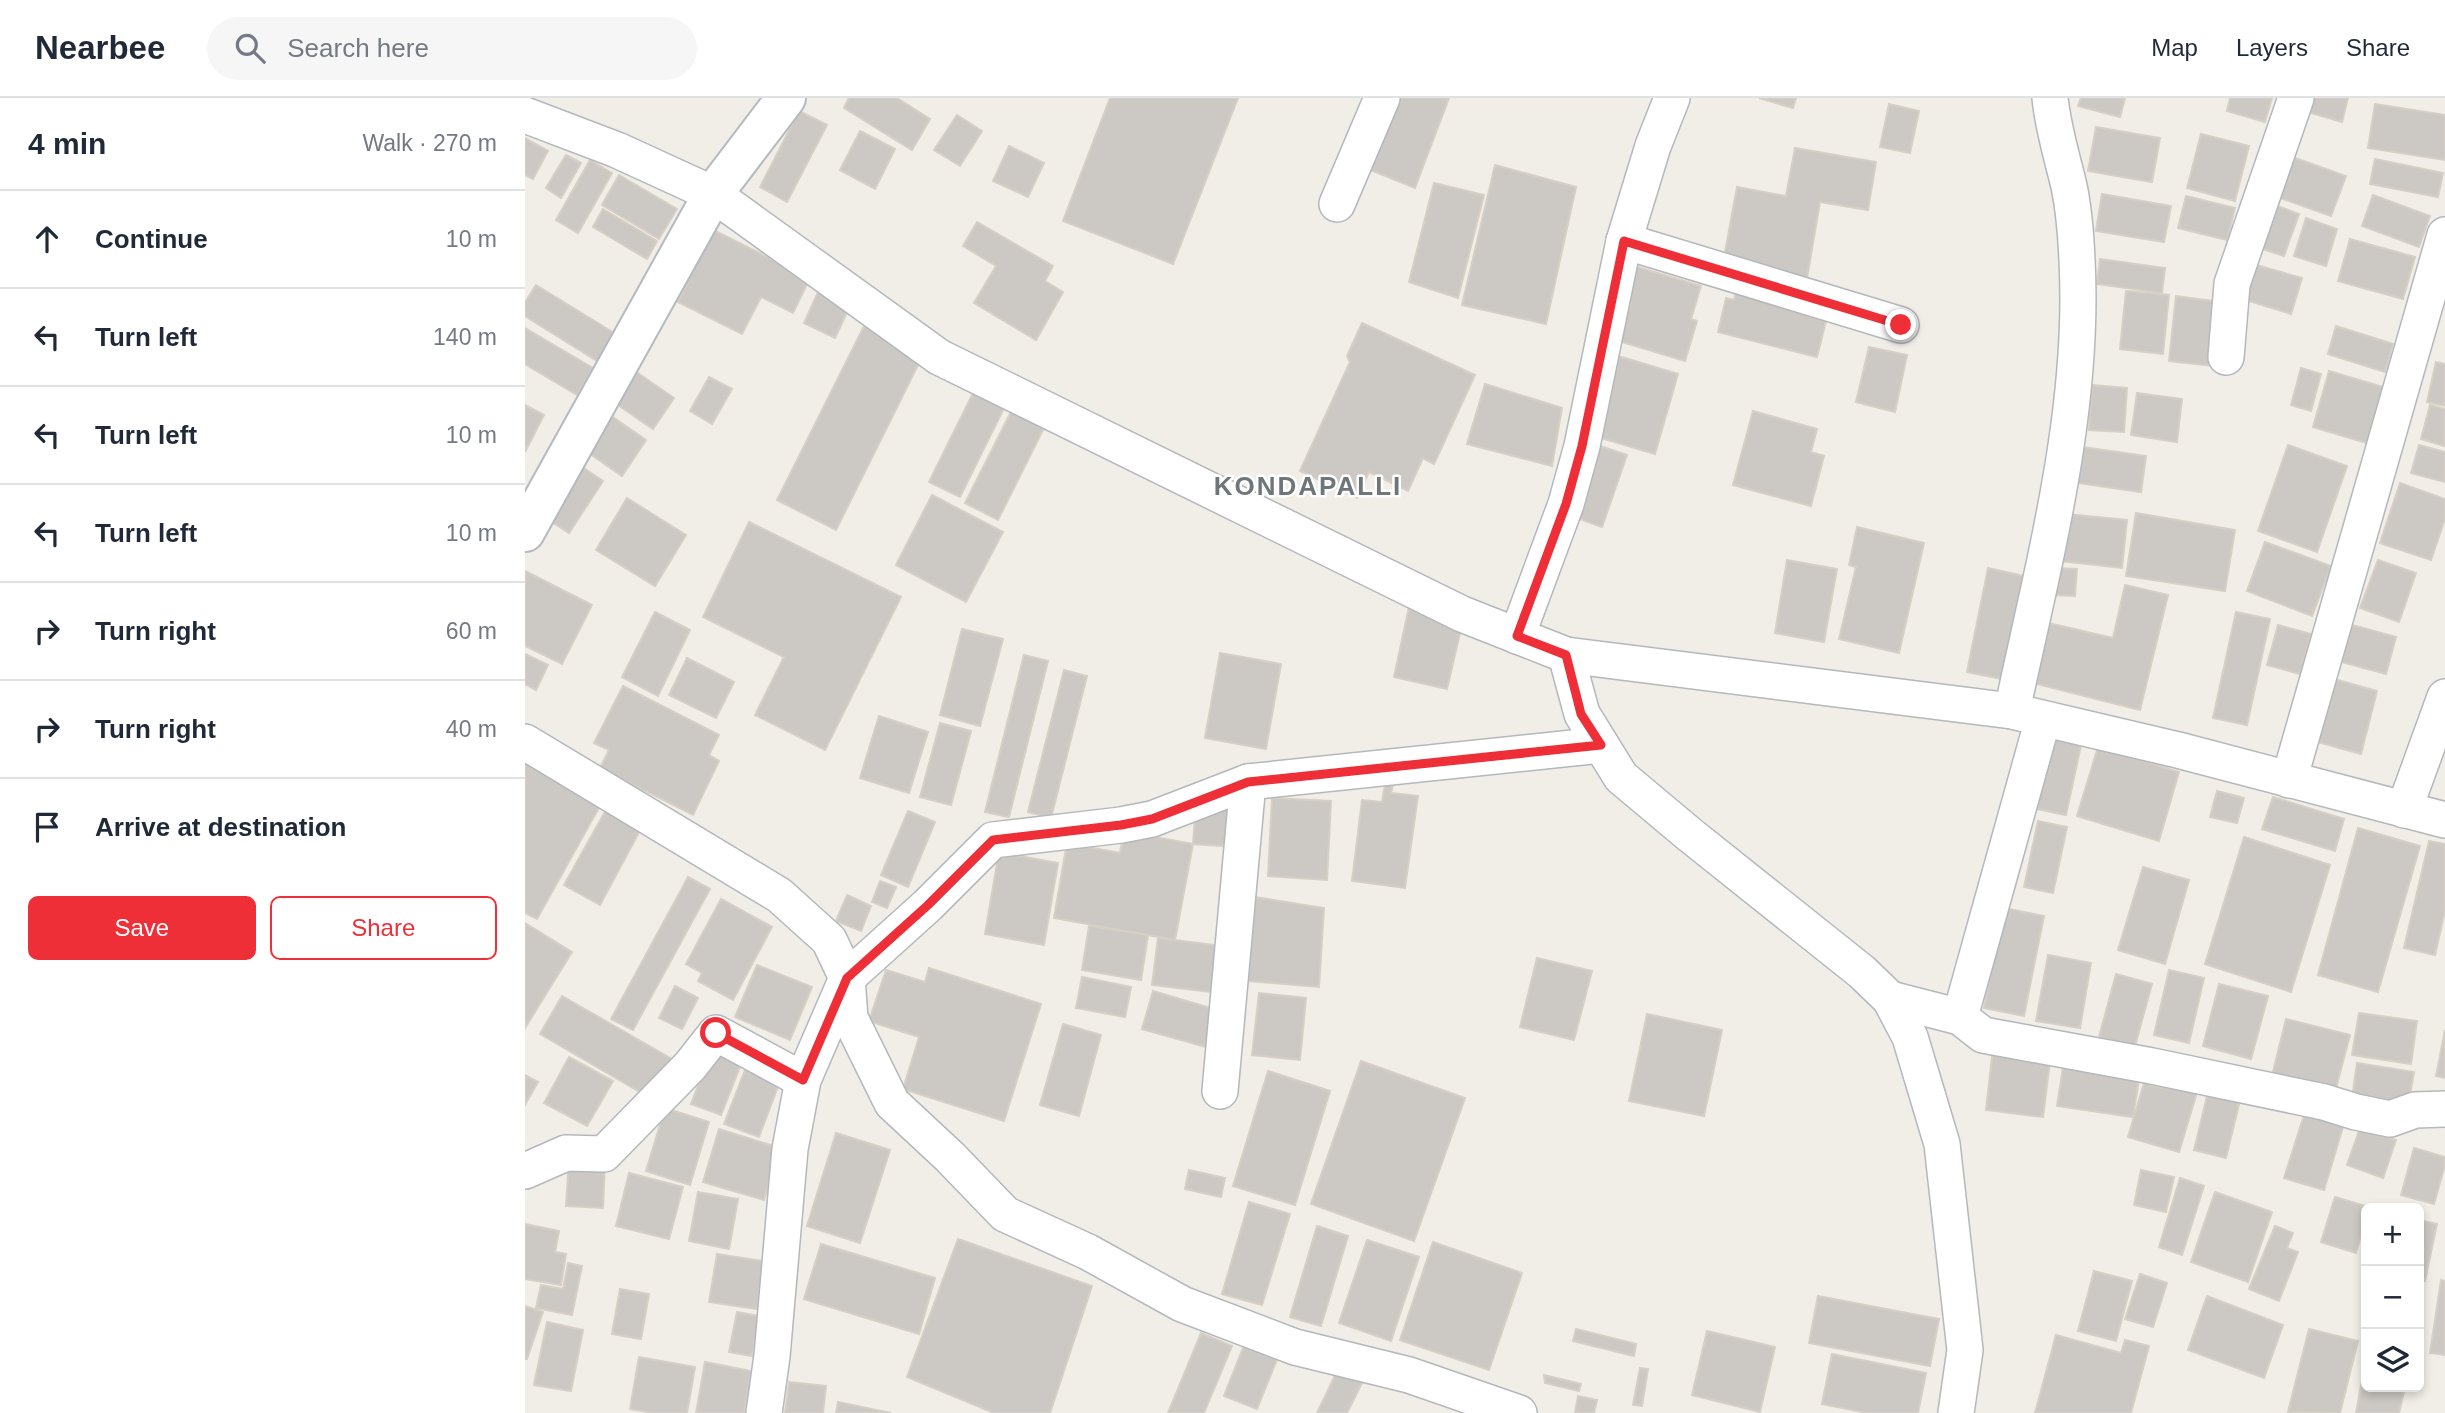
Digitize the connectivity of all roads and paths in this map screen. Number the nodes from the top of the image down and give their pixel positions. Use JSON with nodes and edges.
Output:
{"nodes":[{"id":1,"x":786,"y":98,"type":"edge"},
{"id":2,"x":1383,"y":98,"type":"edge"},
{"id":3,"x":1672,"y":98,"type":"edge"},
{"id":4,"x":2050,"y":98,"type":"edge"},
{"id":5,"x":2296,"y":98,"type":"edge"},
{"id":6,"x":525,"y":115,"type":"edge"},
{"id":7,"x":713,"y":194,"type":"junction"},
{"id":8,"x":1337,"y":204,"type":"dead end"},
{"id":9,"x":2445,"y":235,"type":"edge"},
{"id":10,"x":1624,"y":241,"type":"junction"},
{"id":11,"x":1901,"y":325,"type":"dead end"},
{"id":12,"x":2226,"y":357,"type":"dead end"},
{"id":13,"x":525,"y":532,"type":"edge"},
{"id":14,"x":1517,"y":636,"type":"junction"},
{"id":15,"x":1566,"y":655,"type":"junction"},
{"id":16,"x":2445,"y":697,"type":"edge"},
{"id":17,"x":2027,"y":715,"type":"junction"},
{"id":18,"x":525,"y":742,"type":"edge"},
{"id":19,"x":1601,"y":745,"type":"junction"},
{"id":20,"x":2289,"y":780,"type":"junction"},
{"id":21,"x":1248,"y":782,"type":"junction"},
{"id":22,"x":2404,"y":810,"type":"junction"},
{"id":23,"x":2445,"y":820,"type":"edge"},
{"id":24,"x":847,"y":978,"type":"junction"},
{"id":25,"x":1889,"y":999,"type":"junction"},
{"id":26,"x":1960,"y":1017,"type":"junction"},
{"id":27,"x":803,"y":1080,"type":"junction"},
{"id":28,"x":1220,"y":1091,"type":"dead end"},
{"id":29,"x":2445,"y":1109,"type":"edge"},
{"id":30,"x":525,"y":1171,"type":"edge"},
{"id":31,"x":764,"y":1413,"type":"edge"},
{"id":32,"x":1519,"y":1413,"type":"edge"},
{"id":33,"x":1956,"y":1413,"type":"edge"}],
"edges":[{"from":1,"to":7,"type":"street"},
{"from":2,"to":8,"type":"street"},
{"from":3,"to":10,"type":"street"},
{"from":4,"to":17,"type":"street"},
{"from":5,"to":12,"type":"street"},
{"from":6,"to":7,"type":"street"},
{"from":7,"to":13,"type":"street"},
{"from":7,"to":14,"type":"street"},
{"from":9,"to":20,"type":"street"},
{"from":10,"to":11,"type":"street"},
{"from":10,"to":14,"type":"street"},
{"from":14,"to":15,"type":"street"},
{"from":15,"to":17,"type":"street"},
{"from":15,"to":19,"type":"street"},
{"from":16,"to":22,"type":"street"},
{"from":17,"to":20,"type":"street"},
{"from":17,"to":26,"type":"street"},
{"from":18,"to":24,"type":"street"},
{"from":19,"to":21,"type":"street"},
{"from":19,"to":25,"type":"street"},
{"from":20,"to":22,"type":"street"},
{"from":21,"to":24,"type":"street"},
{"from":21,"to":28,"type":"street"},
{"from":22,"to":23,"type":"street"},
{"from":24,"to":27,"type":"street"},
{"from":24,"to":32,"type":"street"},
{"from":25,"to":26,"type":"street"},
{"from":25,"to":33,"type":"street"},
{"from":26,"to":29,"type":"street"},
{"from":27,"to":30,"type":"street"},
{"from":27,"to":31,"type":"street"}]}
